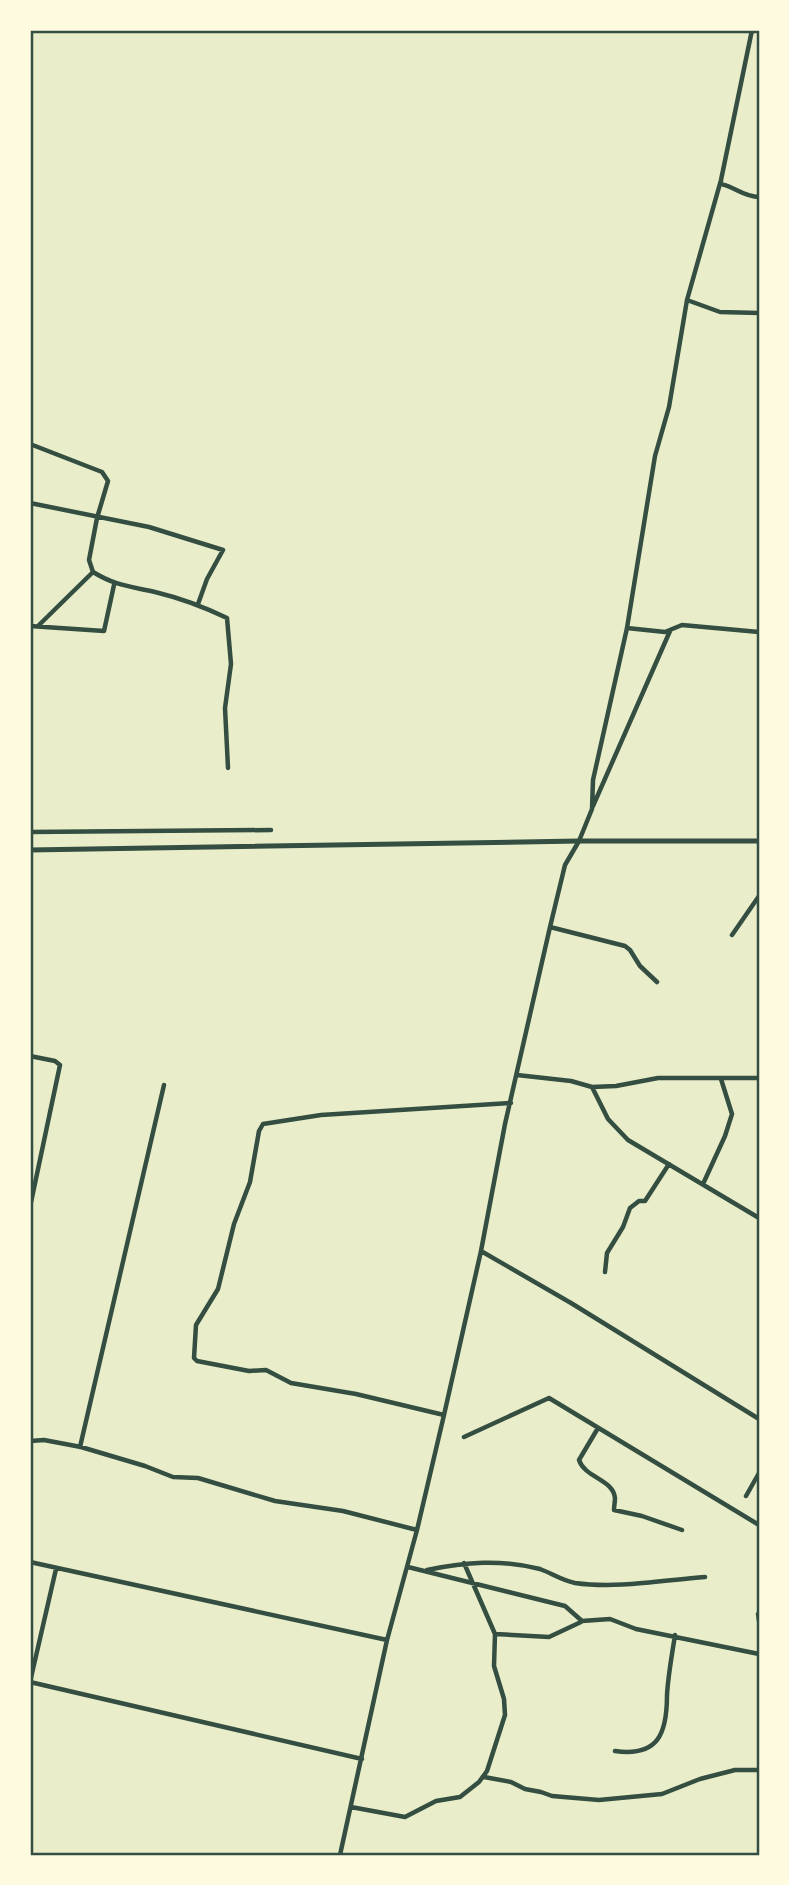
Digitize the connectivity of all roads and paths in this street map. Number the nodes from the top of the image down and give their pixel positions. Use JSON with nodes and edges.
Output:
{"nodes":[{"id":1,"x":752,"y":30,"type":"edge"},
{"id":2,"x":721,"y":180,"type":"junction"},
{"id":3,"x":759,"y":197,"type":"edge"},
{"id":4,"x":687,"y":300,"type":"junction"},
{"id":5,"x":759,"y":313,"type":"edge"},
{"id":6,"x":30,"y":444,"type":"edge"},
{"id":7,"x":30,"y":503,"type":"edge"},
{"id":8,"x":97,"y":518,"type":"junction"},
{"id":9,"x":93,"y":572,"type":"junction"},
{"id":10,"x":114,"y":584,"type":"junction"},
{"id":11,"x":198,"y":604,"type":"junction"},
{"id":12,"x":30,"y":626,"type":"edge"},
{"id":13,"x":39,"y":626,"type":"junction"},
{"id":14,"x":626,"y":628,"type":"junction"},
{"id":15,"x":670,"y":631,"type":"junction"},
{"id":16,"x":759,"y":632,"type":"edge"},
{"id":17,"x":228,"y":768,"type":"dead end"},
{"id":18,"x":592,"y":809,"type":"junction"},
{"id":19,"x":271,"y":830,"type":"dead end"},
{"id":20,"x":30,"y":832,"type":"edge"},
{"id":21,"x":759,"y":841,"type":"edge"},
{"id":22,"x":579,"y":842,"type":"junction"},
{"id":23,"x":30,"y":850,"type":"edge"},
{"id":24,"x":759,"y":896,"type":"edge"},
{"id":25,"x":550,"y":927,"type":"junction"},
{"id":26,"x":732,"y":935,"type":"dead end"},
{"id":27,"x":657,"y":982,"type":"dead end"},
{"id":28,"x":30,"y":1056,"type":"edge"},
{"id":29,"x":517,"y":1075,"type":"junction"},
{"id":30,"x":759,"y":1078,"type":"edge"},
{"id":31,"x":722,"y":1079,"type":"junction"},
{"id":32,"x":164,"y":1085,"type":"dead end"},
{"id":33,"x":592,"y":1087,"type":"junction"},
{"id":34,"x":511,"y":1103,"type":"junction"},
{"id":35,"x":668,"y":1164,"type":"junction"},
{"id":36,"x":703,"y":1184,"type":"junction"},
{"id":37,"x":30,"y":1208,"type":"edge"},
{"id":38,"x":759,"y":1218,"type":"edge"},
{"id":39,"x":481,"y":1251,"type":"junction"},
{"id":40,"x":605,"y":1272,"type":"dead end"},
{"id":41,"x":444,"y":1415,"type":"junction"},
{"id":42,"x":759,"y":1419,"type":"edge"},
{"id":43,"x":598,"y":1428,"type":"junction"},
{"id":44,"x":464,"y":1437,"type":"dead end"},
{"id":45,"x":30,"y":1441,"type":"edge"},
{"id":46,"x":80,"y":1447,"type":"junction"},
{"id":47,"x":759,"y":1473,"type":"edge"},
{"id":48,"x":746,"y":1496,"type":"dead end"},
{"id":49,"x":759,"y":1525,"type":"edge"},
{"id":50,"x":417,"y":1530,"type":"junction"},
{"id":51,"x":682,"y":1530,"type":"dead end"},
{"id":52,"x":30,"y":1562,"type":"edge"},
{"id":53,"x":464,"y":1563,"type":"junction"},
{"id":54,"x":408,"y":1567,"type":"junction"},
{"id":55,"x":56,"y":1569,"type":"junction"},
{"id":56,"x":422,"y":1571,"type":"junction"},
{"id":57,"x":705,"y":1577,"type":"dead end"},
{"id":58,"x":474,"y":1582,"type":"junction"},
{"id":59,"x":758,"y":1614,"type":"edge"},
{"id":60,"x":582,"y":1621,"type":"junction"},
{"id":61,"x":759,"y":1621,"type":"edge"},
{"id":62,"x":495,"y":1634,"type":"junction"},
{"id":63,"x":675,"y":1635,"type":"junction"},
{"id":64,"x":387,"y":1640,"type":"junction"},
{"id":65,"x":759,"y":1654,"type":"edge"},
{"id":66,"x":30,"y":1682,"type":"edge"},
{"id":67,"x":615,"y":1751,"type":"dead end"},
{"id":68,"x":362,"y":1759,"type":"junction"},
{"id":69,"x":759,"y":1770,"type":"edge"},
{"id":70,"x":483,"y":1777,"type":"junction"},
{"id":71,"x":351,"y":1807,"type":"junction"},
{"id":72,"x":341,"y":1855,"type":"edge"}],
"edges":[{"from":1,"to":2,"type":"street"},
{"from":2,"to":3,"type":"street"},
{"from":2,"to":4,"type":"street"},
{"from":4,"to":5,"type":"street"},
{"from":4,"to":14,"type":"street"},
{"from":6,"to":8,"type":"street"},
{"from":7,"to":8,"type":"street"},
{"from":8,"to":9,"type":"street"},
{"from":8,"to":11,"type":"street"},
{"from":9,"to":10,"type":"street"},
{"from":9,"to":13,"type":"street"},
{"from":10,"to":11,"type":"street"},
{"from":10,"to":13,"type":"street"},
{"from":11,"to":17,"type":"street"},
{"from":12,"to":13,"type":"street"},
{"from":14,"to":15,"type":"street"},
{"from":14,"to":18,"type":"street"},
{"from":15,"to":16,"type":"street"},
{"from":15,"to":18,"type":"street"},
{"from":18,"to":22,"type":"street"},
{"from":19,"to":20,"type":"street"},
{"from":21,"to":22,"type":"street"},
{"from":22,"to":23,"type":"street"},
{"from":22,"to":25,"type":"street"},
{"from":24,"to":26,"type":"street"},
{"from":25,"to":27,"type":"street"},
{"from":25,"to":29,"type":"street"},
{"from":28,"to":37,"type":"street"},
{"from":29,"to":33,"type":"street"},
{"from":29,"to":34,"type":"street"},
{"from":30,"to":31,"type":"street"},
{"from":31,"to":33,"type":"street"},
{"from":31,"to":36,"type":"street"},
{"from":32,"to":46,"type":"street"},
{"from":33,"to":35,"type":"street"},
{"from":34,"to":39,"type":"street"},
{"from":34,"to":41,"type":"street"},
{"from":35,"to":36,"type":"street"},
{"from":35,"to":40,"type":"street"},
{"from":36,"to":38,"type":"street"},
{"from":39,"to":41,"type":"street"},
{"from":39,"to":42,"type":"street"},
{"from":41,"to":50,"type":"street"},
{"from":43,"to":44,"type":"street"},
{"from":43,"to":49,"type":"street"},
{"from":43,"to":51,"type":"street"},
{"from":45,"to":46,"type":"street"},
{"from":46,"to":50,"type":"street"},
{"from":47,"to":48,"type":"street"},
{"from":50,"to":54,"type":"street"},
{"from":52,"to":55,"type":"street"},
{"from":53,"to":56,"type":"street"},
{"from":53,"to":57,"type":"street"},
{"from":53,"to":58,"type":"street"},
{"from":54,"to":56,"type":"street"},
{"from":54,"to":64,"type":"street"},
{"from":55,"to":64,"type":"street"},
{"from":55,"to":66,"type":"street"},
{"from":56,"to":58,"type":"street"},
{"from":58,"to":60,"type":"street"},
{"from":58,"to":62,"type":"street"},
{"from":59,"to":61,"type":"street"},
{"from":60,"to":62,"type":"street"},
{"from":60,"to":63,"type":"street"},
{"from":62,"to":70,"type":"street"},
{"from":63,"to":65,"type":"street"},
{"from":63,"to":67,"type":"street"},
{"from":64,"to":68,"type":"street"},
{"from":66,"to":68,"type":"street"},
{"from":68,"to":71,"type":"street"},
{"from":69,"to":70,"type":"street"},
{"from":70,"to":71,"type":"street"},
{"from":71,"to":72,"type":"street"}]}
